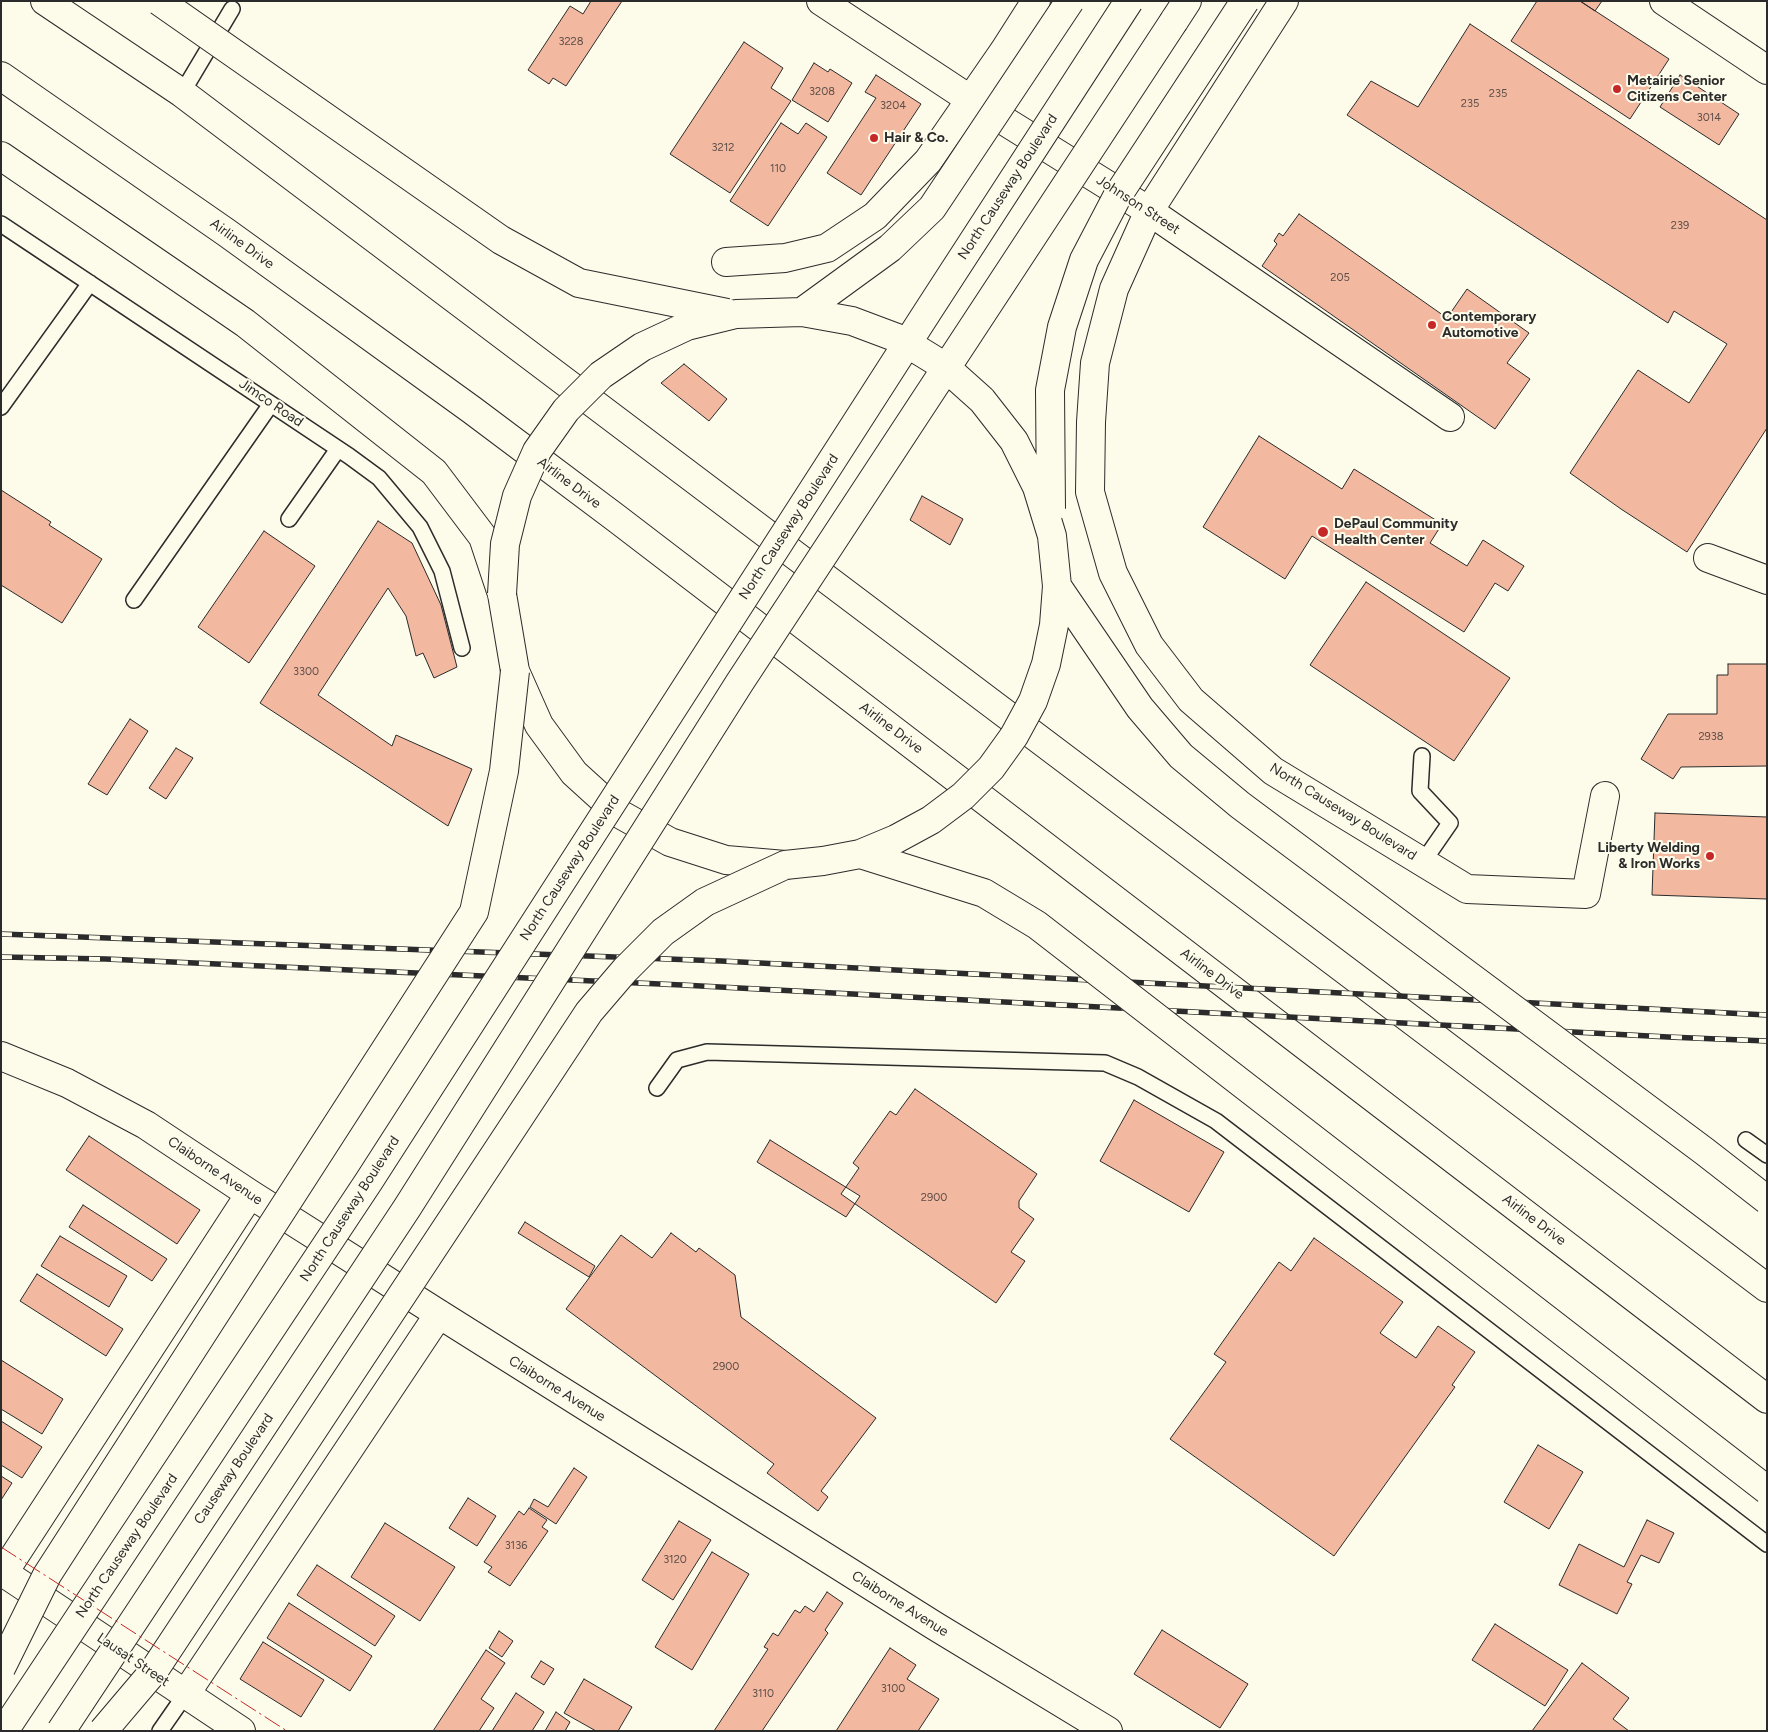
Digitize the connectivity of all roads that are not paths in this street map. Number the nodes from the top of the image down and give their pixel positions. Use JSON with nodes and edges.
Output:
{"nodes":[{"id":1,"x":45,"y":1,"type":"edge"},
{"id":2,"x":159,"y":1,"type":"edge"},
{"id":3,"x":821,"y":1,"type":"edge"},
{"id":4,"x":1036,"y":1,"type":"edge"},
{"id":5,"x":1070,"y":1,"type":"edge"},
{"id":6,"x":1129,"y":1,"type":"edge"},
{"id":7,"x":1187,"y":1,"type":"edge"},
{"id":8,"x":1245,"y":1,"type":"edge"},
{"id":9,"x":1284,"y":1,"type":"edge"},
{"id":10,"x":1664,"y":1,"type":"edge"},
{"id":11,"x":232,"y":9,"type":"dead end"},
{"id":12,"x":1767,"y":70,"type":"edge"},
{"id":13,"x":1,"y":76,"type":"edge"},
{"id":14,"x":182,"y":93,"type":"junction"},
{"id":15,"x":970,"y":100,"type":"junction"},
{"id":16,"x":1,"y":156,"type":"edge"},
{"id":17,"x":1149,"y":211,"type":"junction"},
{"id":18,"x":1,"y":224,"type":"edge"},
{"id":19,"x":726,"y":262,"type":"dead end"},
{"id":20,"x":90,"y":283,"type":"junction"},
{"id":21,"x":802,"y":312,"type":"junction"},
{"id":22,"x":736,"y":314,"type":"junction"},
{"id":23,"x":271,"y":404,"type":"junction"},
{"id":24,"x":1,"y":407,"type":"edge"},
{"id":25,"x":1450,"y":417,"type":"dead end"},
{"id":26,"x":338,"y":448,"type":"junction"},
{"id":27,"x":289,"y":519,"type":"dead end"},
{"id":28,"x":1052,"y":536,"type":"junction"},
{"id":29,"x":1708,"y":558,"type":"dead end"},
{"id":30,"x":1767,"y":580,"type":"edge"},
{"id":31,"x":1057,"y":586,"type":"junction"},
{"id":32,"x":502,"y":594,"type":"junction"},
{"id":33,"x":134,"y":600,"type":"dead end"},
{"id":34,"x":462,"y":648,"type":"dead end"},
{"id":35,"x":515,"y":671,"type":"junction"},
{"id":36,"x":1422,"y":756,"type":"dead end"},
{"id":37,"x":1605,"y":796,"type":"dead end"},
{"id":38,"x":860,"y":854,"type":"junction"},
{"id":39,"x":1423,"y":862,"type":"junction"},
{"id":40,"x":785,"y":865,"type":"junction"},
{"id":41,"x":1,"y":1056,"type":"edge"},
{"id":42,"x":657,"y":1088,"type":"dead end"},
{"id":43,"x":1746,"y":1140,"type":"dead end"},
{"id":44,"x":1767,"y":1155,"type":"edge"},
{"id":45,"x":250,"y":1194,"type":"junction"},
{"id":46,"x":1767,"y":1200,"type":"edge"},
{"id":47,"x":1767,"y":1288,"type":"edge"},
{"id":48,"x":439,"y":1314,"type":"junction"},
{"id":49,"x":1767,"y":1399,"type":"edge"},
{"id":50,"x":1767,"y":1490,"type":"edge"},
{"id":51,"x":1767,"y":1544,"type":"edge"},
{"id":52,"x":2,"y":1573,"type":"edge"},
{"id":53,"x":1,"y":1668,"type":"edge"},
{"id":54,"x":185,"y":1695,"type":"junction"},
{"id":55,"x":4,"y":1731,"type":"edge"},
{"id":56,"x":61,"y":1731,"type":"edge"},
{"id":57,"x":103,"y":1731,"type":"edge"},
{"id":58,"x":160,"y":1731,"type":"edge"},
{"id":59,"x":241,"y":1731,"type":"edge"},
{"id":60,"x":1108,"y":1731,"type":"edge"}],
"edges":[{"from":1,"to":14,"type":"main road"},
{"from":2,"to":22,"type":"main road","bridge":true},
{"from":3,"to":15,"type":"main road","name":"Johnson Street"},
{"from":4,"to":15,"type":"main road"},
{"from":5,"to":21,"type":"main road","bridge":true},
{"from":6,"to":55,"type":"main road","name":"North Causeway Boulevard","bridge":true},
{"from":7,"to":56,"type":"main road","name":"Causeway Boulevard","bridge":true},
{"from":8,"to":28,"type":"main road","bridge":true},
{"from":9,"to":17,"type":"main road","name":"North Causeway Boulevard"},
{"from":10,"to":12,"type":"main road"},
{"from":11,"to":14,"type":"lane"},
{"from":13,"to":49,"type":"main road","name":"Airline Drive"},
{"from":14,"to":47,"type":"main road"},
{"from":15,"to":17,"type":"main road","name":"Johnson Street"},
{"from":15,"to":19,"type":"main road"},
{"from":16,"to":32,"type":"main road"},
{"from":17,"to":25,"type":"main road","name":"Johnson Street"},
{"from":17,"to":39,"type":"main road","name":"North Causeway Boulevard"},
{"from":18,"to":20,"type":"lane","name":"Jimco Road"},
{"from":20,"to":23,"type":"lane","name":"Jimco Road"},
{"from":20,"to":24,"type":"lane"},
{"from":21,"to":22,"type":"main road","bridge":true},
{"from":21,"to":28,"type":"main road","bridge":true},
{"from":22,"to":32,"type":"main road","bridge":true},
{"from":23,"to":26,"type":"lane","name":"Jimco Road"},
{"from":23,"to":33,"type":"lane"},
{"from":26,"to":27,"type":"lane"},
{"from":26,"to":34,"type":"lane","name":"Jimco Road"},
{"from":28,"to":31,"type":"main road","bridge":true},
{"from":29,"to":30,"type":"main road"},
{"from":31,"to":38,"type":"main road","bridge":true},
{"from":31,"to":46,"type":"main road","bridge":true},
{"from":32,"to":35,"type":"main road"},
{"from":35,"to":40,"type":"main road","bridge":true},
{"from":35,"to":53,"type":"main road","bridge":true},
{"from":36,"to":39,"type":"lane"},
{"from":37,"to":39,"type":"main road","name":"North Causeway Boulevard"},
{"from":38,"to":40,"type":"main road","bridge":true},
{"from":38,"to":50,"type":"main road","bridge":true},
{"from":40,"to":57,"type":"main road","bridge":true},
{"from":41,"to":45,"type":"main road","name":"Claiborne Avenue"},
{"from":42,"to":51,"type":"lane"},
{"from":43,"to":44,"type":"lane"},
{"from":45,"to":48,"type":"main road","name":"Claiborne Avenue"},
{"from":45,"to":52,"type":"main road"},
{"from":48,"to":54,"type":"main road"},
{"from":48,"to":60,"type":"main road","name":"Claiborne Avenue"},
{"from":52,"to":54,"type":"main road","name":"Lausat Street"},
{"from":54,"to":58,"type":"lane"},
{"from":54,"to":59,"type":"main road","name":"Lausat Street"}]}
